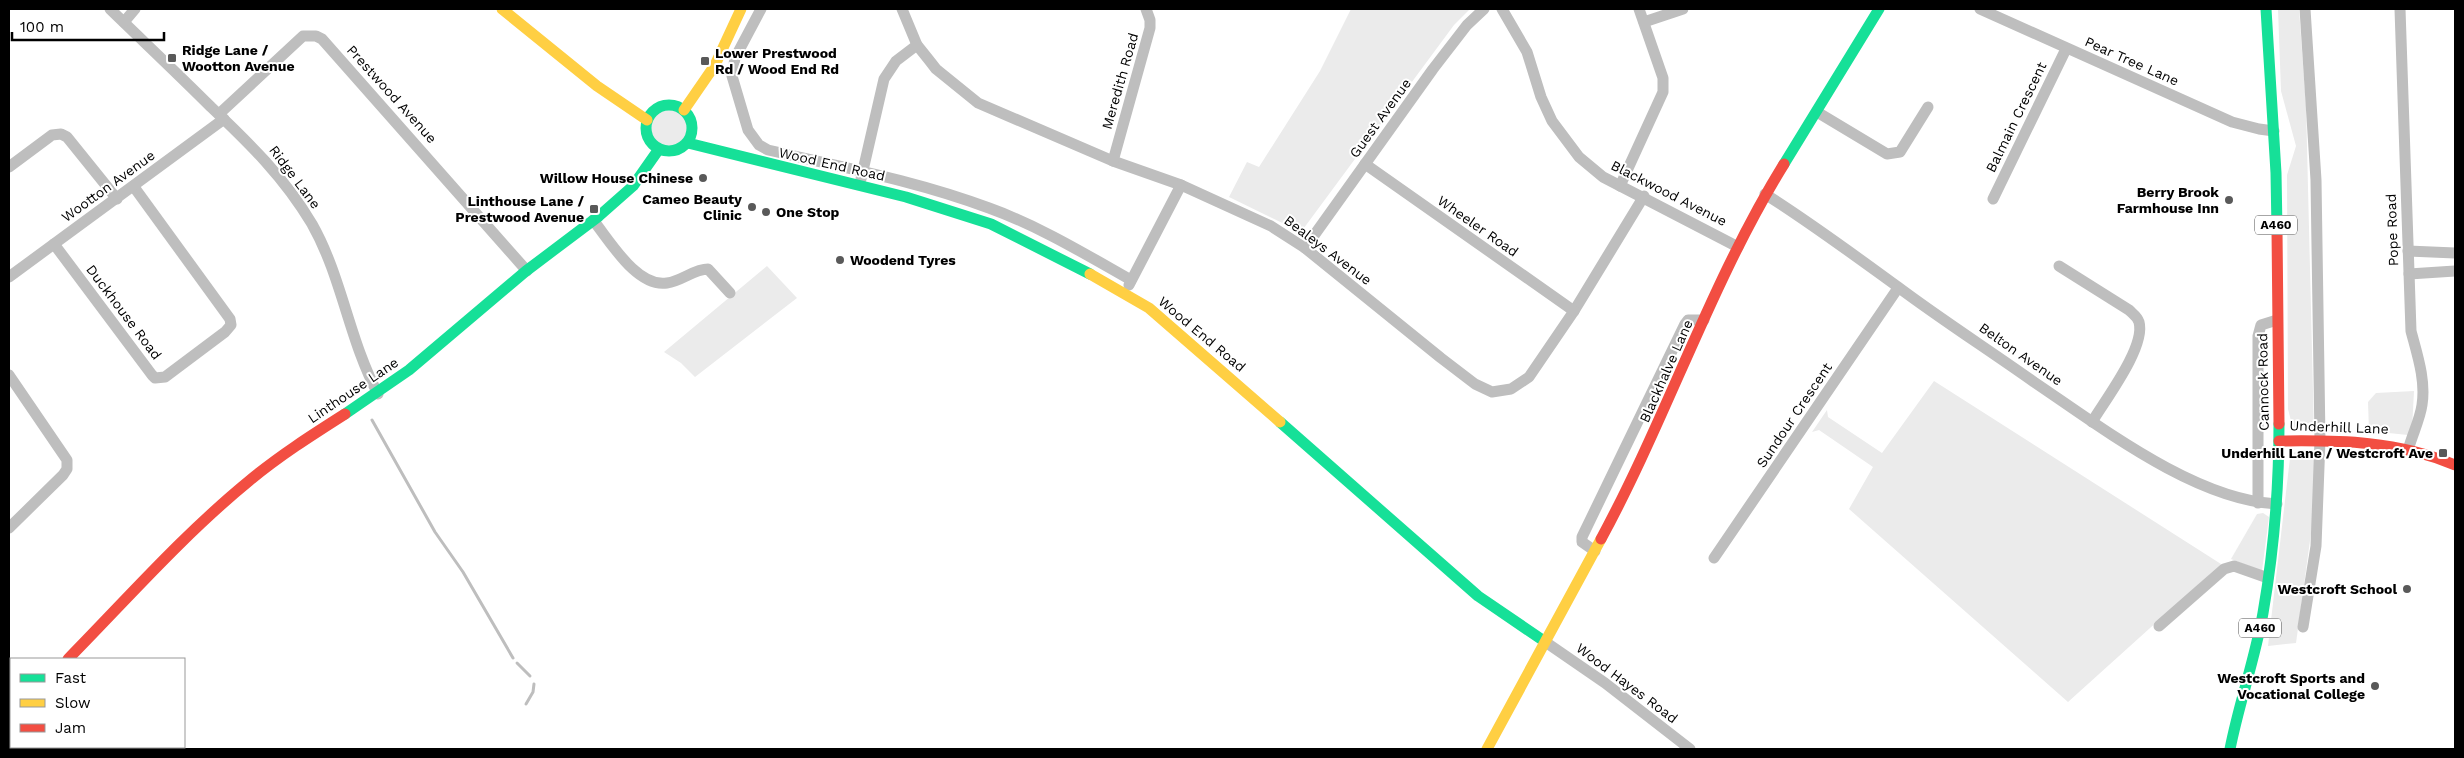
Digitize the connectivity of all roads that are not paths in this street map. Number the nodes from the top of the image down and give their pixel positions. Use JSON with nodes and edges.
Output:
{"nodes":[{"id":1,"x":110,"y":9,"type":"edge"},
{"id":2,"x":135,"y":9,"type":"edge"},
{"id":3,"x":502,"y":9,"type":"edge"},
{"id":4,"x":741,"y":9,"type":"edge"},
{"id":5,"x":761,"y":9,"type":"edge"},
{"id":6,"x":902,"y":9,"type":"edge"},
{"id":7,"x":1146,"y":9,"type":"edge"},
{"id":8,"x":1484,"y":9,"type":"edge"},
{"id":9,"x":1502,"y":9,"type":"edge"},
{"id":10,"x":1639,"y":9,"type":"edge"},
{"id":11,"x":1683,"y":9,"type":"edge"},
{"id":12,"x":1879,"y":9,"type":"edge"},
{"id":13,"x":1980,"y":9,"type":"edge"},
{"id":14,"x":2266,"y":9,"type":"edge"},
{"id":15,"x":2305,"y":9,"type":"edge"},
{"id":16,"x":2400,"y":9,"type":"edge"},
{"id":17,"x":124,"y":22,"type":"junction"},
{"id":18,"x":1644,"y":22,"type":"junction"},
{"id":19,"x":918,"y":45,"type":"junction"},
{"id":20,"x":2066,"y":49,"type":"junction"},
{"id":21,"x":1928,"y":107,"type":"dead end"},
{"id":22,"x":684,"y":110,"type":"junction"},
{"id":23,"x":1817,"y":112,"type":"junction"},
{"id":24,"x":222,"y":117,"type":"junction"},
{"id":25,"x":647,"y":120,"type":"junction"},
{"id":26,"x":2274,"y":131,"type":"junction"},
{"id":27,"x":688,"y":142,"type":"junction"},
{"id":28,"x":659,"y":149,"type":"junction"},
{"id":29,"x":1113,"y":161,"type":"junction"},
{"id":30,"x":1365,"y":164,"type":"junction"},
{"id":31,"x":9,"y":166,"type":"edge"},
{"id":32,"x":863,"y":172,"type":"junction"},
{"id":33,"x":1181,"y":185,"type":"junction"},
{"id":34,"x":859,"y":186,"type":"junction"},
{"id":35,"x":1620,"y":186,"type":"junction"},
{"id":36,"x":134,"y":187,"type":"junction"},
{"id":37,"x":1765,"y":194,"type":"junction"},
{"id":38,"x":1644,"y":196,"type":"junction"},
{"id":39,"x":116,"y":199,"type":"junction"},
{"id":40,"x":1993,"y":199,"type":"dead end"},
{"id":41,"x":592,"y":220,"type":"junction"},
{"id":42,"x":54,"y":244,"type":"junction"},
{"id":43,"x":1738,"y":246,"type":"junction"},
{"id":44,"x":1305,"y":248,"type":"junction"},
{"id":45,"x":2408,"y":251,"type":"junction"},
{"id":46,"x":2455,"y":253,"type":"edge"},
{"id":47,"x":2055,"y":264,"type":"dead end"},
{"id":48,"x":527,"y":270,"type":"junction"},
{"id":49,"x":2455,"y":270,"type":"edge"},
{"id":50,"x":2409,"y":274,"type":"junction"},
{"id":51,"x":9,"y":277,"type":"edge"},
{"id":52,"x":1131,"y":280,"type":"junction"},
{"id":53,"x":1898,"y":288,"type":"junction"},
{"id":54,"x":730,"y":293,"type":"dead end"},
{"id":55,"x":1124,"y":294,"type":"junction"},
{"id":56,"x":1574,"y":311,"type":"junction"},
{"id":57,"x":1704,"y":320,"type":"junction"},
{"id":58,"x":2277,"y":320,"type":"junction"},
{"id":59,"x":9,"y":375,"type":"edge"},
{"id":60,"x":378,"y":394,"type":"junction"},
{"id":61,"x":2092,"y":422,"type":"junction"},
{"id":62,"x":2320,"y":440,"type":"junction"},
{"id":63,"x":2278,"y":441,"type":"junction"},
{"id":64,"x":2409,"y":447,"type":"junction"},
{"id":65,"x":2455,"y":465,"type":"edge"},
{"id":66,"x":2258,"y":503,"type":"junction"},
{"id":67,"x":2277,"y":504,"type":"junction"},
{"id":68,"x":9,"y":528,"type":"edge"},
{"id":69,"x":1595,"y":551,"type":"junction"},
{"id":70,"x":1714,"y":558,"type":"dead end"},
{"id":71,"x":2268,"y":578,"type":"junction"},
{"id":72,"x":2160,"y":626,"type":"dead end"},
{"id":73,"x":2303,"y":627,"type":"dead end"},
{"id":74,"x":1544,"y":641,"type":"junction"},
{"id":75,"x":69,"y":658,"type":"edge"},
{"id":76,"x":1487,"y":749,"type":"edge"},
{"id":77,"x":1690,"y":749,"type":"edge"},
{"id":78,"x":2230,"y":749,"type":"edge"}],
"edges":[{"from":1,"to":17,"type":"street","name":"Ridge Lane"},
{"from":2,"to":17,"type":"street"},
{"from":3,"to":25,"type":"main road"},
{"from":4,"to":22,"type":"main road"},
{"from":5,"to":32,"type":"street"},
{"from":6,"to":19,"type":"street","name":"Bealeys Avenue"},
{"from":7,"to":29,"type":"street","name":"Meredith Road"},
{"from":8,"to":30,"type":"street","name":"Guest Avenue"},
{"from":9,"to":35,"type":"street","name":"Blackwood Avenue"},
{"from":10,"to":18,"type":"street"},
{"from":11,"to":18,"type":"street"},
{"from":12,"to":23,"type":"main road","name":"Blackhalve Lane"},
{"from":13,"to":20,"type":"street","name":"Pear Tree Lane"},
{"from":14,"to":26,"type":"main road","name":"Cannock Road","number":"A460"},
{"from":15,"to":62,"type":"street"},
{"from":16,"to":45,"type":"street","name":"Pope Road"},
{"from":17,"to":24,"type":"street","name":"Ridge Lane"},
{"from":18,"to":35,"type":"street"},
{"from":19,"to":29,"type":"street","name":"Bealeys Avenue"},
{"from":19,"to":32,"type":"street"},
{"from":20,"to":26,"type":"street","name":"Pear Tree Lane"},
{"from":20,"to":40,"type":"street","name":"Balmain Crescent"},
{"from":21,"to":23,"type":"street"},
{"from":22,"to":25,"type":"main road"},
{"from":22,"to":27,"type":"main road"},
{"from":23,"to":37,"type":"main road","name":"Blackhalve Lane"},
{"from":24,"to":36,"type":"street","name":"Wootton Avenue"},
{"from":24,"to":48,"type":"street","name":"Prestwood Avenue"},
{"from":24,"to":60,"type":"street","name":"Ridge Lane"},
{"from":25,"to":28,"type":"main road"},
{"from":26,"to":58,"type":"main road","name":"Cannock Road","number":"A460"},
{"from":27,"to":28,"type":"main road"},
{"from":27,"to":34,"type":"main road","name":"Wood End Road"},
{"from":28,"to":41,"type":"main road","name":"Linthouse Lane"},
{"from":29,"to":33,"type":"street","name":"Bealeys Avenue"},
{"from":30,"to":44,"type":"street","name":"Guest Avenue"},
{"from":30,"to":56,"type":"street","name":"Wheeler Road"},
{"from":31,"to":39,"type":"street"},
{"from":32,"to":34,"type":"street"},
{"from":32,"to":52,"type":"street"},
{"from":33,"to":44,"type":"street","name":"Bealeys Avenue"},
{"from":33,"to":52,"type":"street"},
{"from":34,"to":55,"type":"main road","name":"Wood End Road"},
{"from":35,"to":38,"type":"street","name":"Blackwood Avenue"},
{"from":36,"to":39,"type":"street","name":"Wootton Avenue"},
{"from":36,"to":42,"type":"street","name":"Duckhouse Road"},
{"from":37,"to":43,"type":"main road","name":"Blackhalve Lane"},
{"from":37,"to":53,"type":"street","name":"Belton Avenue"},
{"from":38,"to":43,"type":"street","name":"Blackwood Avenue"},
{"from":38,"to":56,"type":"street","name":"Bealeys Avenue"},
{"from":39,"to":42,"type":"street","name":"Wootton Avenue"},
{"from":41,"to":48,"type":"main road","name":"Linthouse Lane"},
{"from":41,"to":54,"type":"street"},
{"from":42,"to":51,"type":"street","name":"Wootton Avenue"},
{"from":43,"to":57,"type":"main road","name":"Blackhalve Lane"},
{"from":44,"to":56,"type":"street","name":"Bealeys Avenue"},
{"from":45,"to":46,"type":"street"},
{"from":45,"to":50,"type":"street","name":"Pope Road"},
{"from":47,"to":61,"type":"street"},
{"from":48,"to":60,"type":"main road","name":"Linthouse Lane"},
{"from":49,"to":50,"type":"street"},
{"from":50,"to":64,"type":"street","name":"Pope Road"},
{"from":52,"to":55,"type":"street"},
{"from":53,"to":61,"type":"street","name":"Belton Avenue"},
{"from":53,"to":70,"type":"street","name":"Sundour Crescent"},
{"from":55,"to":74,"type":"main road","name":"Wood End Road"},
{"from":57,"to":69,"type":"main road","name":"Blackhalve Lane"},
{"from":57,"to":69,"type":"street"},
{"from":58,"to":63,"type":"main road","name":"Cannock Road","number":"A460"},
{"from":58,"to":66,"type":"street"},
{"from":59,"to":68,"type":"street"},
{"from":60,"to":75,"type":"main road","name":"Linthouse Lane"},
{"from":61,"to":66,"type":"street","name":"Belton Avenue"},
{"from":62,"to":63,"type":"main road","name":"Underhill Lane"},
{"from":62,"to":64,"type":"main road","name":"Underhill Lane"},
{"from":62,"to":73,"type":"street"},
{"from":63,"to":67,"type":"main road","name":"Cannock Road","number":"A460"},
{"from":64,"to":65,"type":"main road","name":"Underhill Lane"},
{"from":66,"to":67,"type":"street","name":"Belton Avenue"},
{"from":67,"to":71,"type":"main road","name":"Cannock Road","number":"A460"},
{"from":69,"to":74,"type":"main road","name":"Blackhalve Lane"},
{"from":71,"to":72,"type":"street"},
{"from":71,"to":78,"type":"main road","name":"Cannock Road","number":"A460"},
{"from":74,"to":76,"type":"main road","name":"Blackhalve Lane"},
{"from":74,"to":77,"type":"street","name":"Wood Hayes Road"}]}
